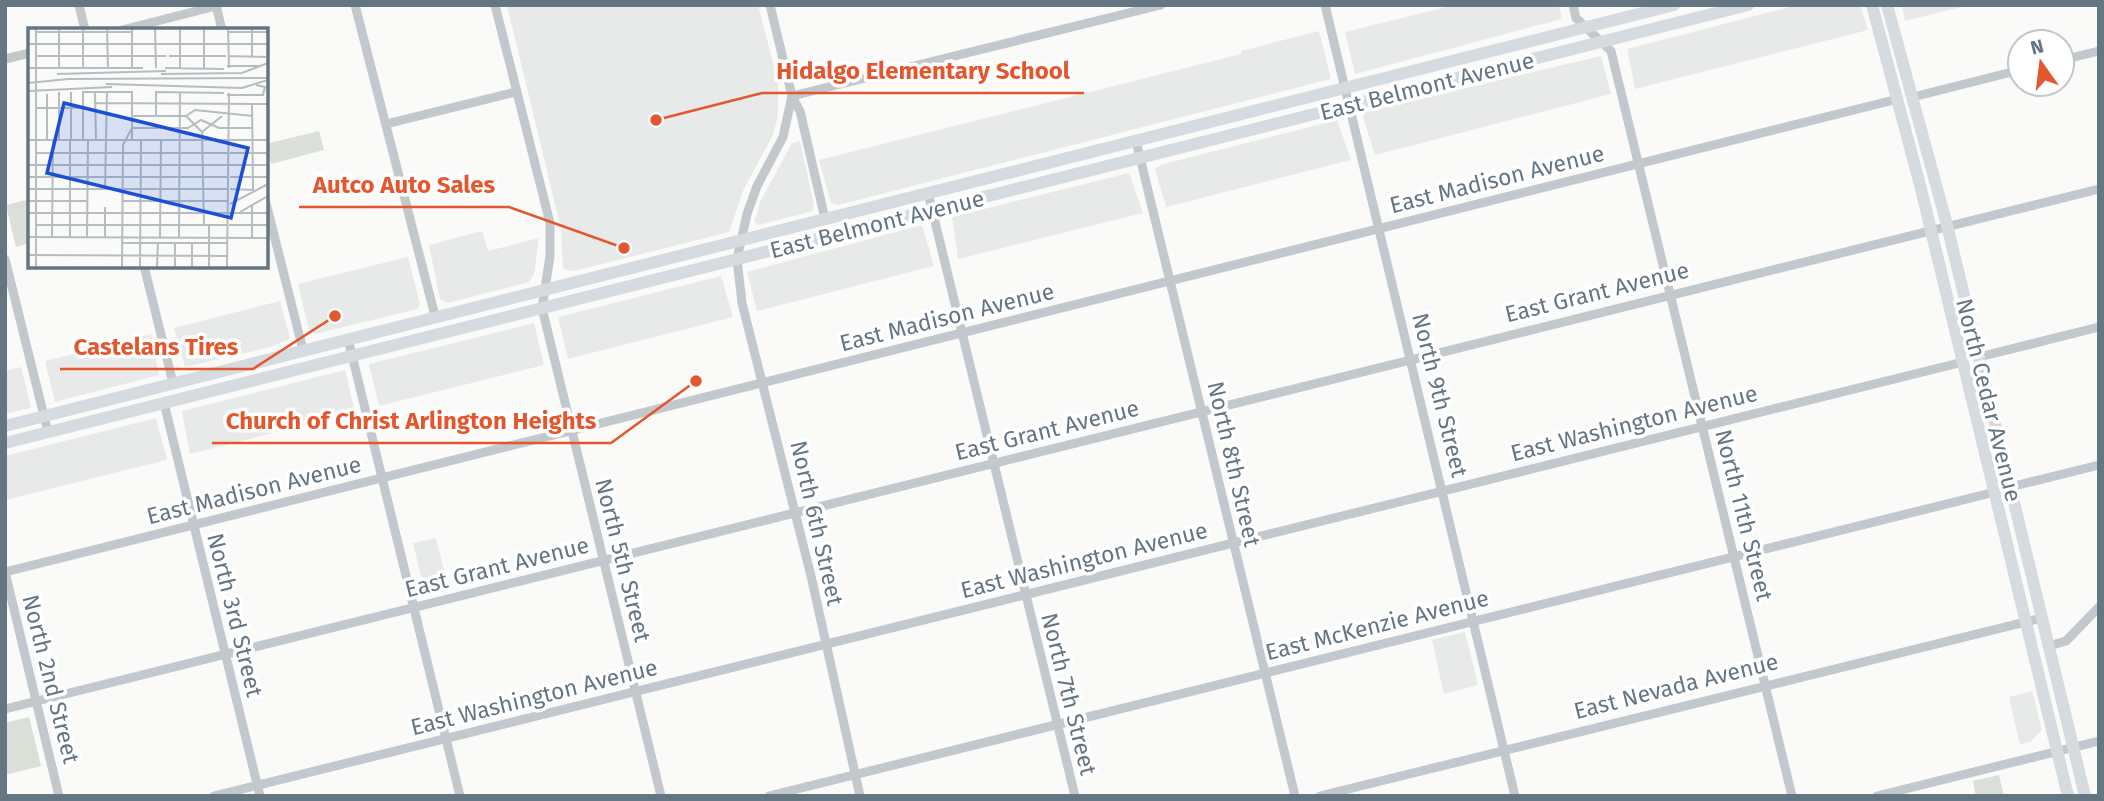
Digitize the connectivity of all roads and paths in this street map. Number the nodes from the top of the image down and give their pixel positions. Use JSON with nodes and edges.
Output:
{"nodes":[{"id":1,"x":79,"y":5,"type":"edge"},
{"id":2,"x":355,"y":5,"type":"edge"},
{"id":3,"x":495,"y":5,"type":"edge"},
{"id":4,"x":770,"y":5,"type":"edge"},
{"id":5,"x":1161,"y":5,"type":"edge"},
{"id":6,"x":1325,"y":5,"type":"edge"},
{"id":7,"x":1573,"y":5,"type":"edge"},
{"id":8,"x":1674,"y":5,"type":"edge"},
{"id":9,"x":1748,"y":5,"type":"edge"},
{"id":10,"x":1872,"y":5,"type":"edge"},
{"id":11,"x":1887,"y":5,"type":"edge"},
{"id":12,"x":216,"y":6,"type":"edge"},
{"id":13,"x":1585,"y":26,"type":"junction"},
{"id":14,"x":85,"y":28,"type":"edge"},
{"id":15,"x":130,"y":28,"type":"edge"},
{"id":16,"x":222,"y":28,"type":"edge"},
{"id":17,"x":1602,"y":43,"type":"junction"},
{"id":18,"x":2099,"y":51,"type":"edge"},
{"id":19,"x":28,"y":53,"type":"edge"},
{"id":20,"x":2076,"y":57,"type":"edge"},
{"id":21,"x":5,"y":59,"type":"edge"},
{"id":22,"x":2006,"y":74,"type":"edge"},
{"id":23,"x":1344,"y":88,"type":"junction"},
{"id":24,"x":516,"y":92,"type":"junction"},
{"id":25,"x":792,"y":96,"type":"junction"},
{"id":26,"x":1913,"y":97,"type":"junction"},
{"id":27,"x":1898,"y":99,"type":"junction"},
{"id":28,"x":1348,"y":105,"type":"junction"},
{"id":29,"x":386,"y":124,"type":"junction"},
{"id":30,"x":1136,"y":141,"type":"junction"},
{"id":31,"x":1140,"y":158,"type":"junction"},
{"id":32,"x":1639,"y":163,"type":"junction"},
{"id":33,"x":2099,"y":189,"type":"edge"},
{"id":34,"x":928,"y":193,"type":"junction"},
{"id":35,"x":268,"y":210,"type":"edge"},
{"id":36,"x":932,"y":210,"type":"junction"},
{"id":37,"x":825,"y":219,"type":"junction"},
{"id":38,"x":1947,"y":225,"type":"junction"},
{"id":39,"x":1378,"y":229,"type":"junction"},
{"id":40,"x":1931,"y":229,"type":"junction"},
{"id":41,"x":741,"y":240,"type":"junction"},
{"id":42,"x":5,"y":259,"type":"edge"},
{"id":43,"x":737,"y":260,"type":"junction"},
{"id":44,"x":144,"y":268,"type":"edge"},
{"id":45,"x":1171,"y":281,"type":"junction"},
{"id":46,"x":545,"y":288,"type":"junction"},
{"id":47,"x":1671,"y":294,"type":"junction"},
{"id":48,"x":542,"y":308,"type":"junction"},
{"id":49,"x":435,"y":316,"type":"junction"},
{"id":50,"x":2099,"y":327,"type":"edge"},
{"id":51,"x":964,"y":332,"type":"junction"},
{"id":52,"x":348,"y":339,"type":"junction"},
{"id":53,"x":303,"y":350,"type":"junction"},
{"id":54,"x":353,"y":356,"type":"junction"},
{"id":55,"x":1979,"y":357,"type":"junction"},
{"id":56,"x":1411,"y":359,"type":"junction"},
{"id":57,"x":1963,"y":362,"type":"junction"},
{"id":58,"x":764,"y":382,"type":"junction"},
{"id":59,"x":173,"y":383,"type":"junction"},
{"id":60,"x":228,"y":387,"type":"junction"},
{"id":61,"x":164,"y":403,"type":"junction"},
{"id":62,"x":1202,"y":411,"type":"junction"},
{"id":63,"x":44,"y":416,"type":"junction"},
{"id":64,"x":5,"y":426,"type":"edge"},
{"id":65,"x":1702,"y":426,"type":"junction"},
{"id":66,"x":1979,"y":427,"type":"junction"},
{"id":67,"x":572,"y":430,"type":"junction"},
{"id":68,"x":48,"y":432,"type":"junction"},
{"id":69,"x":5,"y":443,"type":"edge"},
{"id":70,"x":993,"y":463,"type":"junction"},
{"id":71,"x":2099,"y":465,"type":"edge"},
{"id":72,"x":382,"y":478,"type":"junction"},
{"id":73,"x":2010,"y":487,"type":"junction"},
{"id":74,"x":1444,"y":491,"type":"junction"},
{"id":75,"x":1995,"y":492,"type":"junction"},
{"id":76,"x":794,"y":512,"type":"junction"},
{"id":77,"x":192,"y":525,"type":"junction"},
{"id":78,"x":1233,"y":543,"type":"junction"},
{"id":79,"x":2026,"y":553,"type":"junction"},
{"id":80,"x":1736,"y":556,"type":"junction"},
{"id":81,"x":604,"y":560,"type":"junction"},
{"id":82,"x":5,"y":572,"type":"edge"},
{"id":83,"x":1024,"y":595,"type":"junction"},
{"id":84,"x":414,"y":607,"type":"junction"},
{"id":85,"x":2099,"y":607,"type":"edge"},
{"id":86,"x":2042,"y":618,"type":"junction"},
{"id":87,"x":1474,"y":621,"type":"junction"},
{"id":88,"x":2026,"y":621,"type":"junction"},
{"id":89,"x":824,"y":644,"type":"junction"},
{"id":90,"x":2049,"y":646,"type":"junction"},
{"id":91,"x":225,"y":655,"type":"junction"},
{"id":92,"x":1265,"y":673,"type":"junction"},
{"id":93,"x":1765,"y":684,"type":"junction"},
{"id":94,"x":636,"y":691,"type":"junction"},
{"id":95,"x":36,"y":702,"type":"junction"},
{"id":96,"x":5,"y":709,"type":"edge"},
{"id":97,"x":1056,"y":725,"type":"junction"},
{"id":98,"x":446,"y":738,"type":"junction"},
{"id":99,"x":2099,"y":741,"type":"edge"},
{"id":100,"x":2074,"y":748,"type":"junction"},
{"id":101,"x":1504,"y":749,"type":"junction"},
{"id":102,"x":2058,"y":752,"type":"junction"},
{"id":103,"x":855,"y":774,"type":"junction"},
{"id":104,"x":257,"y":785,"type":"junction"},
{"id":105,"x":2068,"y":793,"type":"edge"},
{"id":106,"x":59,"y":796,"type":"edge"},
{"id":107,"x":214,"y":796,"type":"edge"},
{"id":108,"x":260,"y":796,"type":"edge"},
{"id":109,"x":460,"y":796,"type":"edge"},
{"id":110,"x":661,"y":796,"type":"edge"},
{"id":111,"x":769,"y":796,"type":"edge"},
{"id":112,"x":860,"y":796,"type":"edge"},
{"id":113,"x":1075,"y":796,"type":"edge"},
{"id":114,"x":1295,"y":796,"type":"edge"},
{"id":115,"x":1320,"y":796,"type":"edge"},
{"id":116,"x":1515,"y":796,"type":"edge"},
{"id":117,"x":1792,"y":796,"type":"edge"},
{"id":118,"x":1877,"y":796,"type":"edge"},
{"id":119,"x":2085,"y":796,"type":"edge"}],
"edges":[{"from":1,"to":14,"type":"street"},
{"from":2,"to":29,"type":"street"},
{"from":3,"to":24,"type":"street","name":"North 5th Street"},
{"from":4,"to":25,"type":"street"},
{"from":5,"to":25,"type":"street"},
{"from":6,"to":23,"type":"street","name":"North 9th Street"},
{"from":7,"to":13,"type":"street","name":"North 11th Street"},
{"from":8,"to":13,"type":"main road","name":"East Belmont Avenue"},
{"from":9,"to":17,"type":"main road","name":"East Belmont Avenue"},
{"from":10,"to":27,"type":"main road","name":"North Cedar Avenue"},
{"from":11,"to":26,"type":"main road","name":"North Cedar Avenue"},
{"from":12,"to":15,"type":"street"},
{"from":12,"to":16,"type":"street"},
{"from":13,"to":17,"type":"street","name":"North 11th Street"},
{"from":13,"to":23,"type":"main road","name":"East Belmont Avenue"},
{"from":17,"to":28,"type":"main road","name":"East Belmont Avenue"},
{"from":17,"to":32,"type":"street","name":"North 11th Street"},
{"from":18,"to":20,"type":"street"},
{"from":19,"to":21,"type":"street"},
{"from":22,"to":26,"type":"street"},
{"from":23,"to":28,"type":"street","name":"North 9th Street"},
{"from":23,"to":30,"type":"main road","name":"East Belmont Avenue"},
{"from":24,"to":29,"type":"street"},
{"from":24,"to":46,"type":"street","name":"North 5th Street"},
{"from":25,"to":37,"type":"street"},
{"from":25,"to":41,"type":"street","name":"North 6th Street"},
{"from":26,"to":38,"type":"main road","name":"North Cedar Avenue"},
{"from":27,"to":32,"type":"street","name":"East Madison Avenue"},
{"from":27,"to":40,"type":"main road","name":"North Cedar Avenue"},
{"from":28,"to":31,"type":"main road","name":"East Belmont Avenue"},
{"from":28,"to":39,"type":"street","name":"North 9th Street"},
{"from":29,"to":49,"type":"street"},
{"from":30,"to":31,"type":"street","name":"North 8th Street"},
{"from":30,"to":34,"type":"main road","name":"East Belmont Avenue"},
{"from":31,"to":36,"type":"main road","name":"East Belmont Avenue"},
{"from":31,"to":45,"type":"street","name":"North 8th Street"},
{"from":32,"to":39,"type":"street","name":"East Madison Avenue"},
{"from":32,"to":47,"type":"street","name":"North 11th Street"},
{"from":33,"to":38,"type":"street","name":"East Grant Avenue"},
{"from":34,"to":36,"type":"street","name":"North 7th Street"},
{"from":34,"to":37,"type":"main road","name":"East Belmont Avenue"},
{"from":35,"to":53,"type":"street"},
{"from":36,"to":43,"type":"main road","name":"East Belmont Avenue"},
{"from":36,"to":51,"type":"street","name":"North 7th Street"},
{"from":37,"to":41,"type":"main road","name":"East Belmont Avenue"},
{"from":38,"to":40,"type":"street","name":"East Grant Avenue"},
{"from":38,"to":55,"type":"main road","name":"North Cedar Avenue"},
{"from":39,"to":45,"type":"street","name":"East Madison Avenue"},
{"from":39,"to":56,"type":"street","name":"North 9th Street"},
{"from":40,"to":47,"type":"street","name":"East Grant Avenue"},
{"from":40,"to":57,"type":"main road","name":"North Cedar Avenue"},
{"from":41,"to":43,"type":"street","name":"North 6th Street"},
{"from":41,"to":46,"type":"main road","name":"East Belmont Avenue"},
{"from":42,"to":63,"type":"street"},
{"from":43,"to":48,"type":"main road","name":"East Belmont Avenue"},
{"from":43,"to":58,"type":"street","name":"North 6th Street"},
{"from":44,"to":59,"type":"street"},
{"from":45,"to":51,"type":"street","name":"East Madison Avenue"},
{"from":45,"to":62,"type":"street","name":"North 8th Street"},
{"from":46,"to":48,"type":"street","name":"North 5th Street"},
{"from":46,"to":49,"type":"main road","name":"East Belmont Avenue"},
{"from":47,"to":56,"type":"street","name":"East Grant Avenue"},
{"from":47,"to":65,"type":"street","name":"North 11th Street"},
{"from":48,"to":54,"type":"main road","name":"East Belmont Avenue"},
{"from":48,"to":67,"type":"street","name":"North 5th Street"},
{"from":49,"to":52,"type":"main road","name":"East Belmont Avenue"},
{"from":50,"to":55,"type":"street"},
{"from":51,"to":58,"type":"street","name":"East Madison Avenue"},
{"from":51,"to":70,"type":"street","name":"North 7th Street"},
{"from":52,"to":53,"type":"main road","name":"East Belmont Avenue"},
{"from":52,"to":54,"type":"street"},
{"from":53,"to":59,"type":"main road","name":"East Belmont Avenue"},
{"from":53,"to":60,"type":"main road"},
{"from":54,"to":60,"type":"main road","name":"East Belmont Avenue"},
{"from":54,"to":72,"type":"street"},
{"from":55,"to":73,"type":"main road","name":"North Cedar Avenue"},
{"from":56,"to":62,"type":"street","name":"East Grant Avenue"},
{"from":56,"to":74,"type":"street","name":"North 9th Street"},
{"from":57,"to":65,"type":"street","name":"East Washington Avenue"},
{"from":57,"to":66,"type":"main road","name":"North Cedar Avenue"},
{"from":58,"to":67,"type":"street","name":"East Madison Avenue"},
{"from":58,"to":76,"type":"street","name":"North 6th Street"},
{"from":59,"to":63,"type":"main road","name":"East Belmont Avenue"},
{"from":60,"to":61,"type":"main road","name":"East Belmont Avenue"},
{"from":61,"to":68,"type":"main road","name":"East Belmont Avenue"},
{"from":61,"to":77,"type":"street","name":"North 3rd Street"},
{"from":62,"to":70,"type":"street","name":"East Grant Avenue"},
{"from":62,"to":78,"type":"street","name":"North 8th Street"},
{"from":63,"to":64,"type":"main road","name":"East Belmont Avenue"},
{"from":63,"to":68,"type":"street"},
{"from":65,"to":74,"type":"street","name":"East Washington Avenue"},
{"from":65,"to":80,"type":"street","name":"North 11th Street"},
{"from":66,"to":73,"type":"main road"},
{"from":66,"to":75,"type":"main road","name":"North Cedar Avenue"},
{"from":67,"to":72,"type":"street","name":"East Madison Avenue"},
{"from":67,"to":81,"type":"street","name":"North 5th Street"},
{"from":68,"to":69,"type":"main road","name":"East Belmont Avenue"},
{"from":70,"to":76,"type":"street","name":"East Grant Avenue"},
{"from":70,"to":83,"type":"street","name":"North 7th Street"},
{"from":71,"to":73,"type":"street"},
{"from":72,"to":77,"type":"street","name":"East Madison Avenue"},
{"from":72,"to":84,"type":"street"},
{"from":73,"to":79,"type":"main road","name":"North Cedar Avenue"},
{"from":74,"to":78,"type":"street","name":"East Washington Avenue"},
{"from":74,"to":87,"type":"street","name":"North 9th Street"},
{"from":75,"to":79,"type":"main road"},
{"from":75,"to":80,"type":"street","name":"East McKenzie Avenue"},
{"from":75,"to":88,"type":"main road","name":"North Cedar Avenue"},
{"from":76,"to":81,"type":"street","name":"East Grant Avenue"},
{"from":76,"to":89,"type":"street","name":"North 6th Street"},
{"from":77,"to":82,"type":"street","name":"East Madison Avenue"},
{"from":77,"to":91,"type":"street","name":"North 3rd Street"},
{"from":78,"to":83,"type":"street","name":"East Washington Avenue"},
{"from":78,"to":92,"type":"street","name":"North 8th Street"},
{"from":79,"to":86,"type":"main road","name":"North Cedar Avenue"},
{"from":80,"to":87,"type":"street","name":"East McKenzie Avenue"},
{"from":80,"to":93,"type":"street","name":"North 11th Street"},
{"from":81,"to":84,"type":"street","name":"East Grant Avenue"},
{"from":81,"to":94,"type":"street","name":"North 5th Street"},
{"from":82,"to":95,"type":"street","name":"North 2nd Street"},
{"from":83,"to":89,"type":"street","name":"East Washington Avenue"},
{"from":83,"to":97,"type":"street","name":"North 7th Street"},
{"from":84,"to":91,"type":"street","name":"East Grant Avenue"},
{"from":84,"to":98,"type":"street"},
{"from":85,"to":90,"type":"street"},
{"from":86,"to":88,"type":"street","name":"East Nevada Avenue"},
{"from":86,"to":90,"type":"main road","name":"North Cedar Avenue"},
{"from":87,"to":92,"type":"street","name":"East McKenzie Avenue"},
{"from":87,"to":101,"type":"street","name":"North 9th Street"},
{"from":88,"to":93,"type":"street","name":"East Nevada Avenue"},
{"from":88,"to":102,"type":"main road","name":"North Cedar Avenue"},
{"from":89,"to":94,"type":"street","name":"East Washington Avenue"},
{"from":89,"to":103,"type":"street","name":"North 6th Street"},
{"from":90,"to":100,"type":"main road","name":"North Cedar Avenue"},
{"from":91,"to":95,"type":"street","name":"East Grant Avenue"},
{"from":91,"to":104,"type":"street","name":"North 3rd Street"},
{"from":92,"to":97,"type":"street","name":"East McKenzie Avenue"},
{"from":92,"to":114,"type":"street","name":"North 8th Street"},
{"from":93,"to":101,"type":"street","name":"East Nevada Avenue"},
{"from":93,"to":117,"type":"street","name":"North 11th Street"},
{"from":94,"to":98,"type":"street","name":"East Washington Avenue"},
{"from":94,"to":110,"type":"street","name":"North 5th Street"},
{"from":95,"to":96,"type":"street","name":"East Grant Avenue"},
{"from":95,"to":106,"type":"street","name":"North 2nd Street"},
{"from":97,"to":103,"type":"street","name":"East McKenzie Avenue"},
{"from":97,"to":113,"type":"street","name":"North 7th Street"},
{"from":98,"to":104,"type":"street","name":"East Washington Avenue"},
{"from":98,"to":109,"type":"street"},
{"from":99,"to":100,"type":"street"},
{"from":100,"to":102,"type":"street"},
{"from":100,"to":119,"type":"main road","name":"North Cedar Avenue"},
{"from":101,"to":115,"type":"street","name":"East Nevada Avenue"},
{"from":101,"to":116,"type":"street","name":"North 9th Street"},
{"from":102,"to":105,"type":"main road","name":"North Cedar Avenue"},
{"from":102,"to":118,"type":"street"},
{"from":103,"to":111,"type":"street","name":"East McKenzie Avenue"},
{"from":103,"to":112,"type":"street","name":"North 6th Street"},
{"from":104,"to":107,"type":"street","name":"East Washington Avenue"},
{"from":104,"to":108,"type":"street","name":"North 3rd Street"}]}
